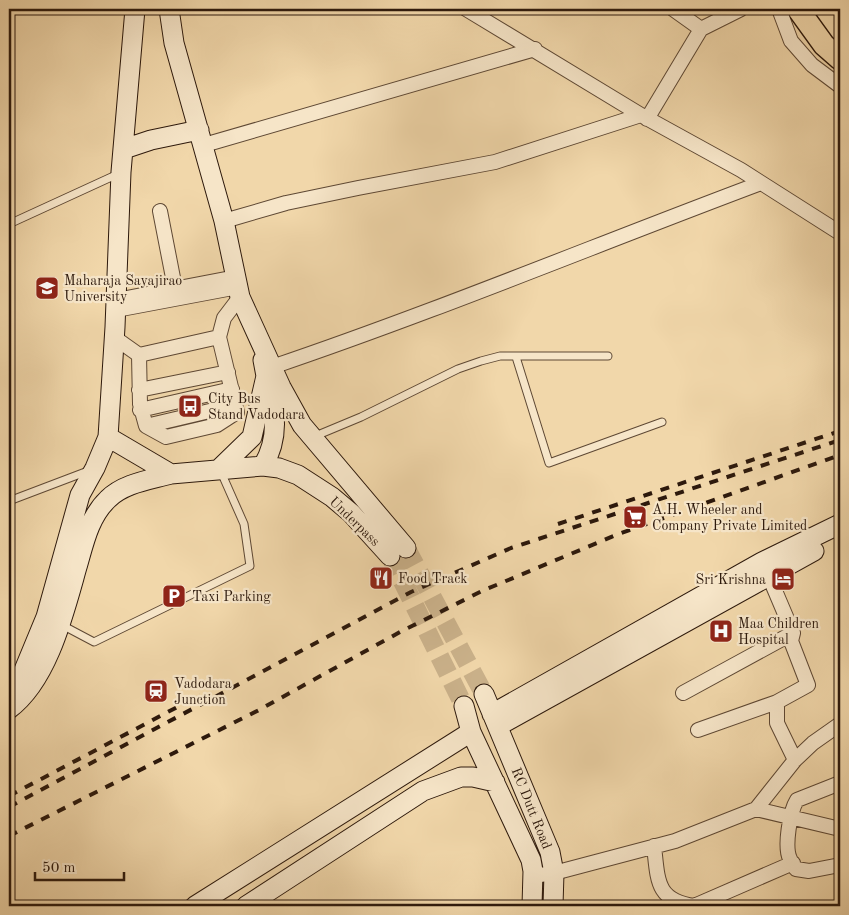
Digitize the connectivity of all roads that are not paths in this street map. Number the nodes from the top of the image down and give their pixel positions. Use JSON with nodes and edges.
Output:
{"nodes":[{"id":1,"x":135,"y":9,"type":"edge"},
{"id":2,"x":169,"y":9,"type":"edge"},
{"id":3,"x":466,"y":9,"type":"edge"},
{"id":4,"x":673,"y":9,"type":"edge"},
{"id":5,"x":741,"y":9,"type":"edge"},
{"id":6,"x":779,"y":9,"type":"edge"},
{"id":7,"x":798,"y":9,"type":"edge"},
{"id":8,"x":812,"y":9,"type":"edge"},
{"id":9,"x":701,"y":29,"type":"junction"},
{"id":10,"x":839,"y":48,"type":"edge"},
{"id":11,"x":535,"y":49,"type":"junction"},
{"id":12,"x":840,"y":86,"type":"edge"},
{"id":13,"x":644,"y":117,"type":"junction"},
{"id":14,"x":201,"y":137,"type":"junction"},
{"id":15,"x":124,"y":149,"type":"junction"},
{"id":16,"x":121,"y":172,"type":"junction"},
{"id":17,"x":761,"y":183,"type":"junction"},
{"id":18,"x":160,"y":211,"type":"dead end"},
{"id":19,"x":224,"y":221,"type":"junction"},
{"id":20,"x":9,"y":224,"type":"edge"},
{"id":21,"x":840,"y":233,"type":"edge"},
{"id":22,"x":238,"y":287,"type":"junction"},
{"id":23,"x":175,"y":288,"type":"junction"},
{"id":24,"x":116,"y":305,"type":"junction"},
{"id":25,"x":219,"y":337,"type":"junction"},
{"id":26,"x":115,"y":338,"type":"junction"},
{"id":27,"x":139,"y":355,"type":"junction"},
{"id":28,"x":516,"y":356,"type":"junction"},
{"id":29,"x":608,"y":356,"type":"dead end"},
{"id":30,"x":269,"y":371,"type":"junction"},
{"id":31,"x":228,"y":372,"type":"junction"},
{"id":32,"x":232,"y":389,"type":"junction"},
{"id":33,"x":139,"y":390,"type":"junction"},
{"id":34,"x":140,"y":410,"type":"junction"},
{"id":35,"x":662,"y":422,"type":"dead end"},
{"id":36,"x":108,"y":437,"type":"junction"},
{"id":37,"x":313,"y":437,"type":"junction"},
{"id":38,"x":263,"y":466,"type":"junction"},
{"id":39,"x":96,"y":468,"type":"junction"},
{"id":40,"x":219,"y":469,"type":"junction"},
{"id":41,"x":171,"y":474,"type":"junction"},
{"id":42,"x":9,"y":501,"type":"edge"},
{"id":43,"x":840,"y":524,"type":"edge"},
{"id":44,"x":840,"y":538,"type":"edge"},
{"id":45,"x":765,"y":568,"type":"junction"},
{"id":46,"x":53,"y":621,"type":"junction"},
{"id":47,"x":793,"y":633,"type":"junction"},
{"id":48,"x":9,"y":690,"type":"edge"},
{"id":49,"x":683,"y":693,"type":"dead end"},
{"id":50,"x":484,"y":694,"type":"tunnel mouth"},
{"id":51,"x":777,"y":702,"type":"junction"},
{"id":52,"x":464,"y":706,"type":"tunnel mouth"},
{"id":53,"x":9,"y":709,"type":"edge"},
{"id":54,"x":495,"y":720,"type":"junction"},
{"id":55,"x":840,"y":724,"type":"edge"},
{"id":56,"x":698,"y":730,"type":"dead end"},
{"id":57,"x":471,"y":732,"type":"junction"},
{"id":58,"x":795,"y":760,"type":"junction"},
{"id":59,"x":495,"y":782,"type":"junction"},
{"id":60,"x":840,"y":782,"type":"edge"},
{"id":61,"x":756,"y":809,"type":"junction"},
{"id":62,"x":791,"y":819,"type":"junction"},
{"id":63,"x":840,"y":829,"type":"edge"},
{"id":64,"x":654,"y":846,"type":"junction"},
{"id":65,"x":793,"y":864,"type":"junction"},
{"id":66,"x":840,"y":865,"type":"edge"},
{"id":67,"x":554,"y":873,"type":"junction"},
{"id":68,"x":533,"y":876,"type":"junction"},
{"id":69,"x":195,"y":906,"type":"edge"},
{"id":70,"x":246,"y":906,"type":"edge"},
{"id":71,"x":532,"y":906,"type":"edge"},
{"id":72,"x":553,"y":906,"type":"edge"},
{"id":73,"x":694,"y":906,"type":"edge"}],
"edges":[{"from":1,"to":15,"type":"main road"},
{"from":2,"to":14,"type":"main road"},
{"from":3,"to":11,"type":"street"},
{"from":4,"to":9,"type":"street"},
{"from":5,"to":9,"type":"street"},
{"from":6,"to":12,"type":"street"},
{"from":7,"to":10,"type":"main road"},
{"from":8,"to":10,"type":"street"},
{"from":9,"to":13,"type":"street"},
{"from":11,"to":13,"type":"street"},
{"from":11,"to":14,"type":"street"},
{"from":13,"to":17,"type":"street"},
{"from":13,"to":19,"type":"street"},
{"from":14,"to":15,"type":"main road"},
{"from":14,"to":19,"type":"main road"},
{"from":15,"to":16,"type":"main road"},
{"from":16,"to":20,"type":"lane"},
{"from":16,"to":24,"type":"main road"},
{"from":17,"to":21,"type":"street"},
{"from":17,"to":30,"type":"street"},
{"from":18,"to":23,"type":"street"},
{"from":19,"to":22,"type":"main road"},
{"from":22,"to":23,"type":"street"},
{"from":22,"to":24,"type":"street"},
{"from":22,"to":25,"type":"street"},
{"from":22,"to":30,"type":"main road"},
{"from":23,"to":24,"type":"street"},
{"from":24,"to":26,"type":"main road"},
{"from":25,"to":27,"type":"street"},
{"from":25,"to":31,"type":"street"},
{"from":26,"to":27,"type":"street"},
{"from":26,"to":36,"type":"main road"},
{"from":27,"to":33,"type":"street"},
{"from":28,"to":29,"type":"lane"},
{"from":28,"to":35,"type":"lane"},
{"from":28,"to":37,"type":"lane"},
{"from":30,"to":37,"type":"main road","name":"Underpass"},
{"from":30,"to":38,"type":"main road"},
{"from":30,"to":40,"type":"main road"},
{"from":31,"to":32,"type":"street"},
{"from":31,"to":33,"type":"street"},
{"from":32,"to":34,"type":"street"},
{"from":32,"to":34,"type":"street"},
{"from":33,"to":34,"type":"street"},
{"from":36,"to":39,"type":"main road"},
{"from":36,"to":41,"type":"main road"},
{"from":37,"to":38,"type":"main road","name":"Underpass"},
{"from":38,"to":40,"type":"main road","name":"Underpass"},
{"from":39,"to":42,"type":"lane"},
{"from":39,"to":46,"type":"main road"},
{"from":40,"to":41,"type":"main road","name":"Underpass"},
{"from":40,"to":46,"type":"lane"},
{"from":41,"to":46,"type":"main road","name":"Underpass"},
{"from":43,"to":45,"type":"main road"},
{"from":44,"to":45,"type":"main road"},
{"from":45,"to":47,"type":"street"},
{"from":45,"to":54,"type":"main road"},
{"from":46,"to":48,"type":"main road"},
{"from":46,"to":53,"type":"main road"},
{"from":47,"to":49,"type":"street"},
{"from":47,"to":51,"type":"street"},
{"from":50,"to":54,"type":"main road"},
{"from":51,"to":56,"type":"street"},
{"from":51,"to":58,"type":"street"},
{"from":52,"to":57,"type":"main road"},
{"from":54,"to":67,"type":"main road","name":"RC Dutt Road"},
{"from":55,"to":58,"type":"street"},
{"from":57,"to":59,"type":"main road","name":"RC Dutt Road"},
{"from":57,"to":69,"type":"main road"},
{"from":58,"to":61,"type":"street"},
{"from":59,"to":68,"type":"main road","name":"RC Dutt Road"},
{"from":59,"to":70,"type":"main road"},
{"from":60,"to":62,"type":"street"},
{"from":61,"to":62,"type":"street"},
{"from":61,"to":64,"type":"street"},
{"from":62,"to":63,"type":"street"},
{"from":62,"to":65,"type":"street"},
{"from":64,"to":67,"type":"street"},
{"from":64,"to":73,"type":"street"},
{"from":65,"to":66,"type":"street"},
{"from":65,"to":73,"type":"street"},
{"from":67,"to":68,"type":"street"},
{"from":67,"to":72,"type":"main road","name":"RC Dutt Road"},
{"from":68,"to":71,"type":"main road","name":"RC Dutt Road"}]}
